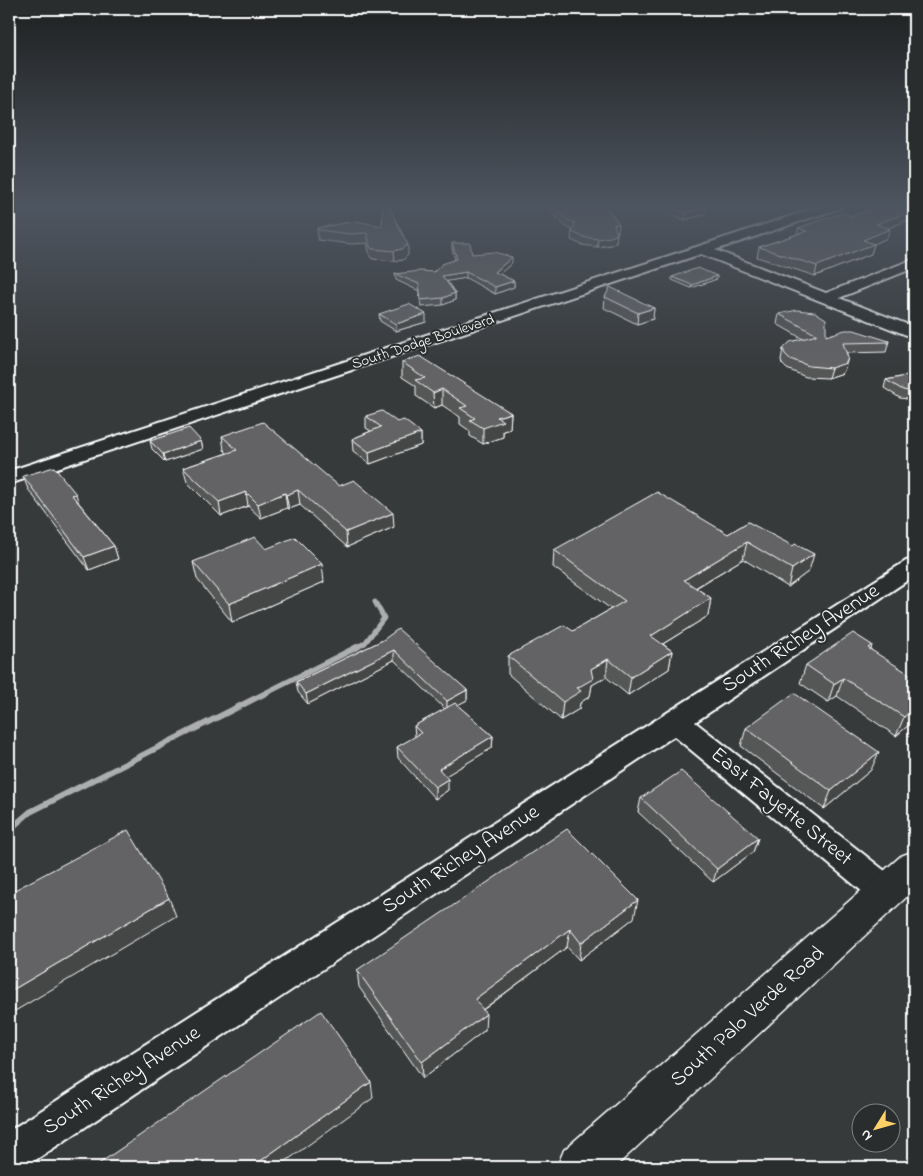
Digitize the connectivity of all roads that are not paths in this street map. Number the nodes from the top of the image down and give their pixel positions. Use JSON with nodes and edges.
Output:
{"nodes":[{"id":1,"x":668,"y":260,"type":"edge"},
{"id":2,"x":729,"y":260,"type":"edge"},
{"id":3,"x":914,"y":263,"type":"edge"},
{"id":4,"x":826,"y":298,"type":"junction"},
{"id":5,"x":914,"y":333,"type":"edge"},
{"id":6,"x":9,"y":478,"type":"edge"},
{"id":7,"x":913,"y":568,"type":"edge"},
{"id":8,"x":675,"y":721,"type":"junction"},
{"id":9,"x":901,"y":880,"type":"edge"},
{"id":10,"x":9,"y":1154,"type":"edge"},
{"id":11,"x":581,"y":1167,"type":"edge"}],
"edges":[{"from":1,"to":6,"type":"street","name":"South Dodge Boulevard"},
{"from":2,"to":4,"type":"street"},
{"from":3,"to":4,"type":"street"},
{"from":4,"to":5,"type":"street"},
{"from":7,"to":8,"type":"street","name":"South Richey Avenue"},
{"from":8,"to":9,"type":"street","name":"East Fayette Street"},
{"from":8,"to":10,"type":"street","name":"South Richey Avenue"},
{"from":9,"to":11,"type":"main road","name":"South Palo Verde Road"}]}
